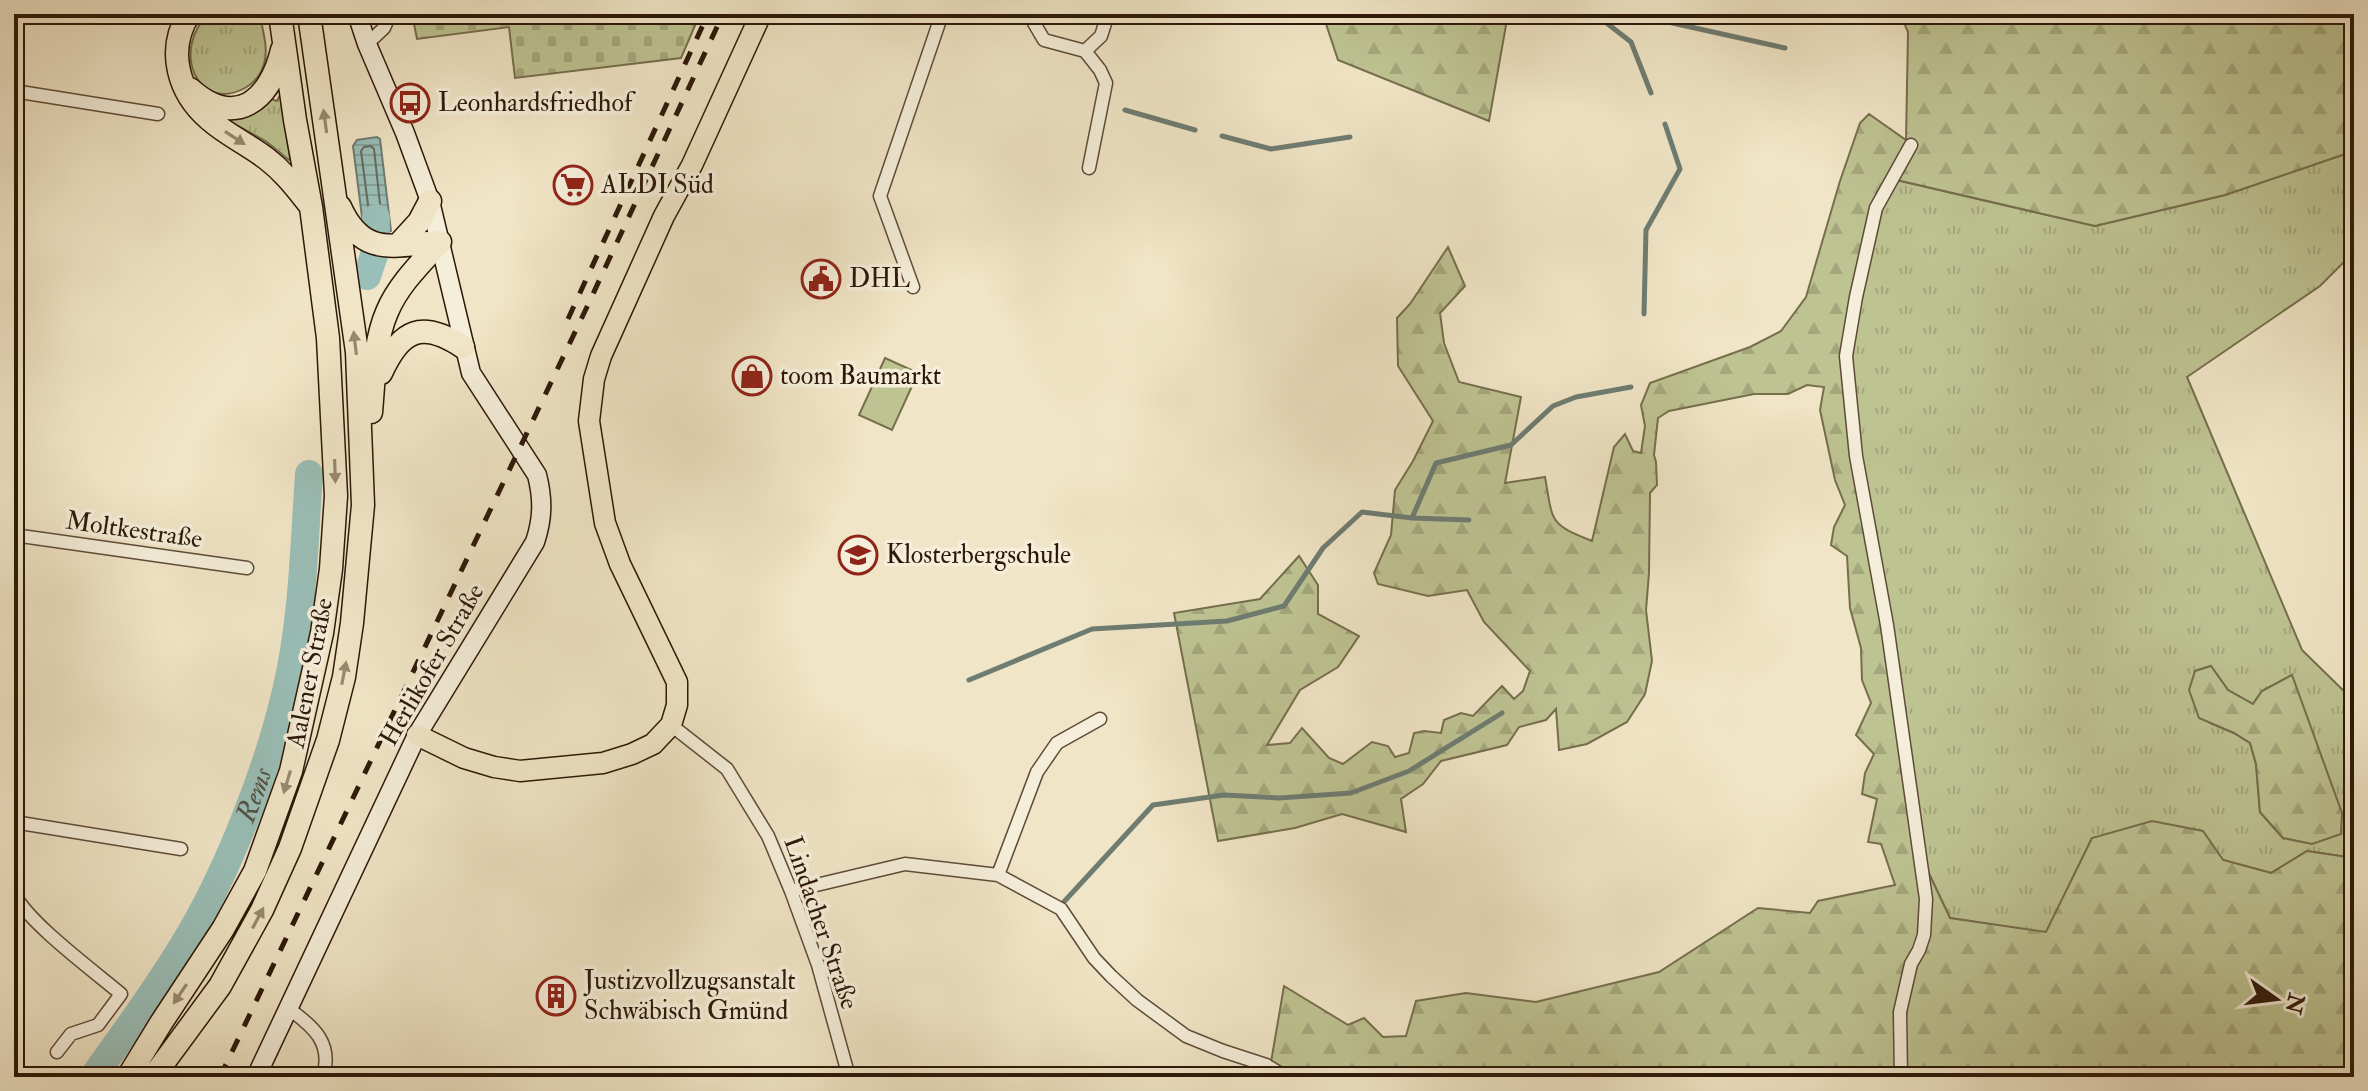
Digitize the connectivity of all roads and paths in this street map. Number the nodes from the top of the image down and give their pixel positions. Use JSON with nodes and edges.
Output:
{"nodes":[{"id":1,"x":189,"y":14,"type":"edge"},
{"id":2,"x":280,"y":14,"type":"edge"},
{"id":3,"x":309,"y":14,"type":"edge"},
{"id":4,"x":357,"y":14,"type":"edge"},
{"id":5,"x":390,"y":14,"type":"edge"},
{"id":6,"x":761,"y":14,"type":"edge"},
{"id":7,"x":942,"y":14,"type":"edge"},
{"id":8,"x":1035,"y":14,"type":"edge"},
{"id":9,"x":1108,"y":14,"type":"edge"},
{"id":10,"x":284,"y":41,"type":"junction"},
{"id":11,"x":367,"y":44,"type":"junction"},
{"id":12,"x":1085,"y":51,"type":"junction"},
{"id":13,"x":182,"y":83,"type":"junction"},
{"id":14,"x":14,"y":91,"type":"edge"},
{"id":15,"x":158,"y":114,"type":"dead end"},
{"id":16,"x":1911,"y":145,"type":"dead end"},
{"id":17,"x":1089,"y":168,"type":"dead end"},
{"id":18,"x":336,"y":198,"type":"junction"},
{"id":19,"x":430,"y":201,"type":"junction"},
{"id":20,"x":311,"y":207,"type":"junction"},
{"id":21,"x":440,"y":242,"type":"junction"},
{"id":22,"x":398,"y":245,"type":"junction"},
{"id":23,"x":913,"y":287,"type":"dead end"},
{"id":24,"x":463,"y":347,"type":"junction"},
{"id":25,"x":373,"y":392,"type":"junction"},
{"id":26,"x":364,"y":477,"type":"junction"},
{"id":27,"x":14,"y":535,"type":"edge"},
{"id":28,"x":247,"y":568,"type":"dead end"},
{"id":29,"x":1100,"y":719,"type":"dead end"},
{"id":30,"x":671,"y":725,"type":"junction"},
{"id":31,"x":417,"y":735,"type":"junction"},
{"id":32,"x":14,"y":822,"type":"edge"},
{"id":33,"x":181,"y":849,"type":"dead end"},
{"id":34,"x":998,"y":875,"type":"junction"},
{"id":35,"x":791,"y":891,"type":"junction"},
{"id":36,"x":15,"y":901,"type":"edge"},
{"id":37,"x":288,"y":1008,"type":"junction"},
{"id":38,"x":57,"y":1052,"type":"dead end"},
{"id":39,"x":128,"y":1077,"type":"edge"},
{"id":40,"x":153,"y":1077,"type":"edge"},
{"id":41,"x":256,"y":1077,"type":"edge"},
{"id":42,"x":323,"y":1077,"type":"edge"},
{"id":43,"x":849,"y":1077,"type":"edge"},
{"id":44,"x":1286,"y":1077,"type":"edge"},
{"id":45,"x":1901,"y":1077,"type":"edge"}],
"edges":[{"from":1,"to":13,"type":"highway"},
{"from":2,"to":10,"type":"highway"},
{"from":18,"to":3,"type":"highway","one_way":true},
{"from":4,"to":11,"type":"main road"},
{"from":5,"to":11,"type":"street"},
{"from":6,"to":30,"type":"main road"},
{"from":7,"to":23,"type":"street"},
{"from":8,"to":12,"type":"street"},
{"from":9,"to":12,"type":"street"},
{"from":10,"to":13,"type":"highway"},
{"from":10,"to":20,"type":"highway"},
{"from":11,"to":19,"type":"main road"},
{"from":12,"to":17,"type":"street"},
{"from":13,"to":20,"type":"highway","one_way":true},
{"from":14,"to":15,"type":"street"},
{"from":16,"to":45,"type":"street"},
{"from":18,"to":22,"type":"highway"},
{"from":26,"to":18,"type":"highway","one_way":true},
{"from":19,"to":21,"type":"main road"},
{"from":19,"to":22,"type":"highway"},
{"from":20,"to":39,"type":"highway","one_way":true},
{"from":21,"to":22,"type":"highway"},
{"from":21,"to":24,"type":"main road","name":"Herlikofer Straße"},
{"from":21,"to":25,"type":"highway"},
{"from":24,"to":25,"type":"highway"},
{"from":24,"to":31,"type":"main road","name":"Herlikofer Straße"},
{"from":25,"to":26,"type":"highway"},
{"from":40,"to":26,"type":"highway","name":"Aalener Straße","one_way":true},
{"from":27,"to":28,"type":"street","name":"Moltkestraße"},
{"from":29,"to":34,"type":"street"},
{"from":30,"to":31,"type":"main road"},
{"from":30,"to":35,"type":"street","name":"Lindacher Straße"},
{"from":31,"to":37,"type":"main road","name":"Herlikofer Straße"},
{"from":32,"to":33,"type":"street"},
{"from":34,"to":35,"type":"street"},
{"from":34,"to":44,"type":"street"},
{"from":35,"to":43,"type":"street","name":"Lindacher Straße"},
{"from":36,"to":38,"type":"street"},
{"from":37,"to":41,"type":"main road","name":"Herlikofer Straße"},
{"from":37,"to":42,"type":"street"}]}
